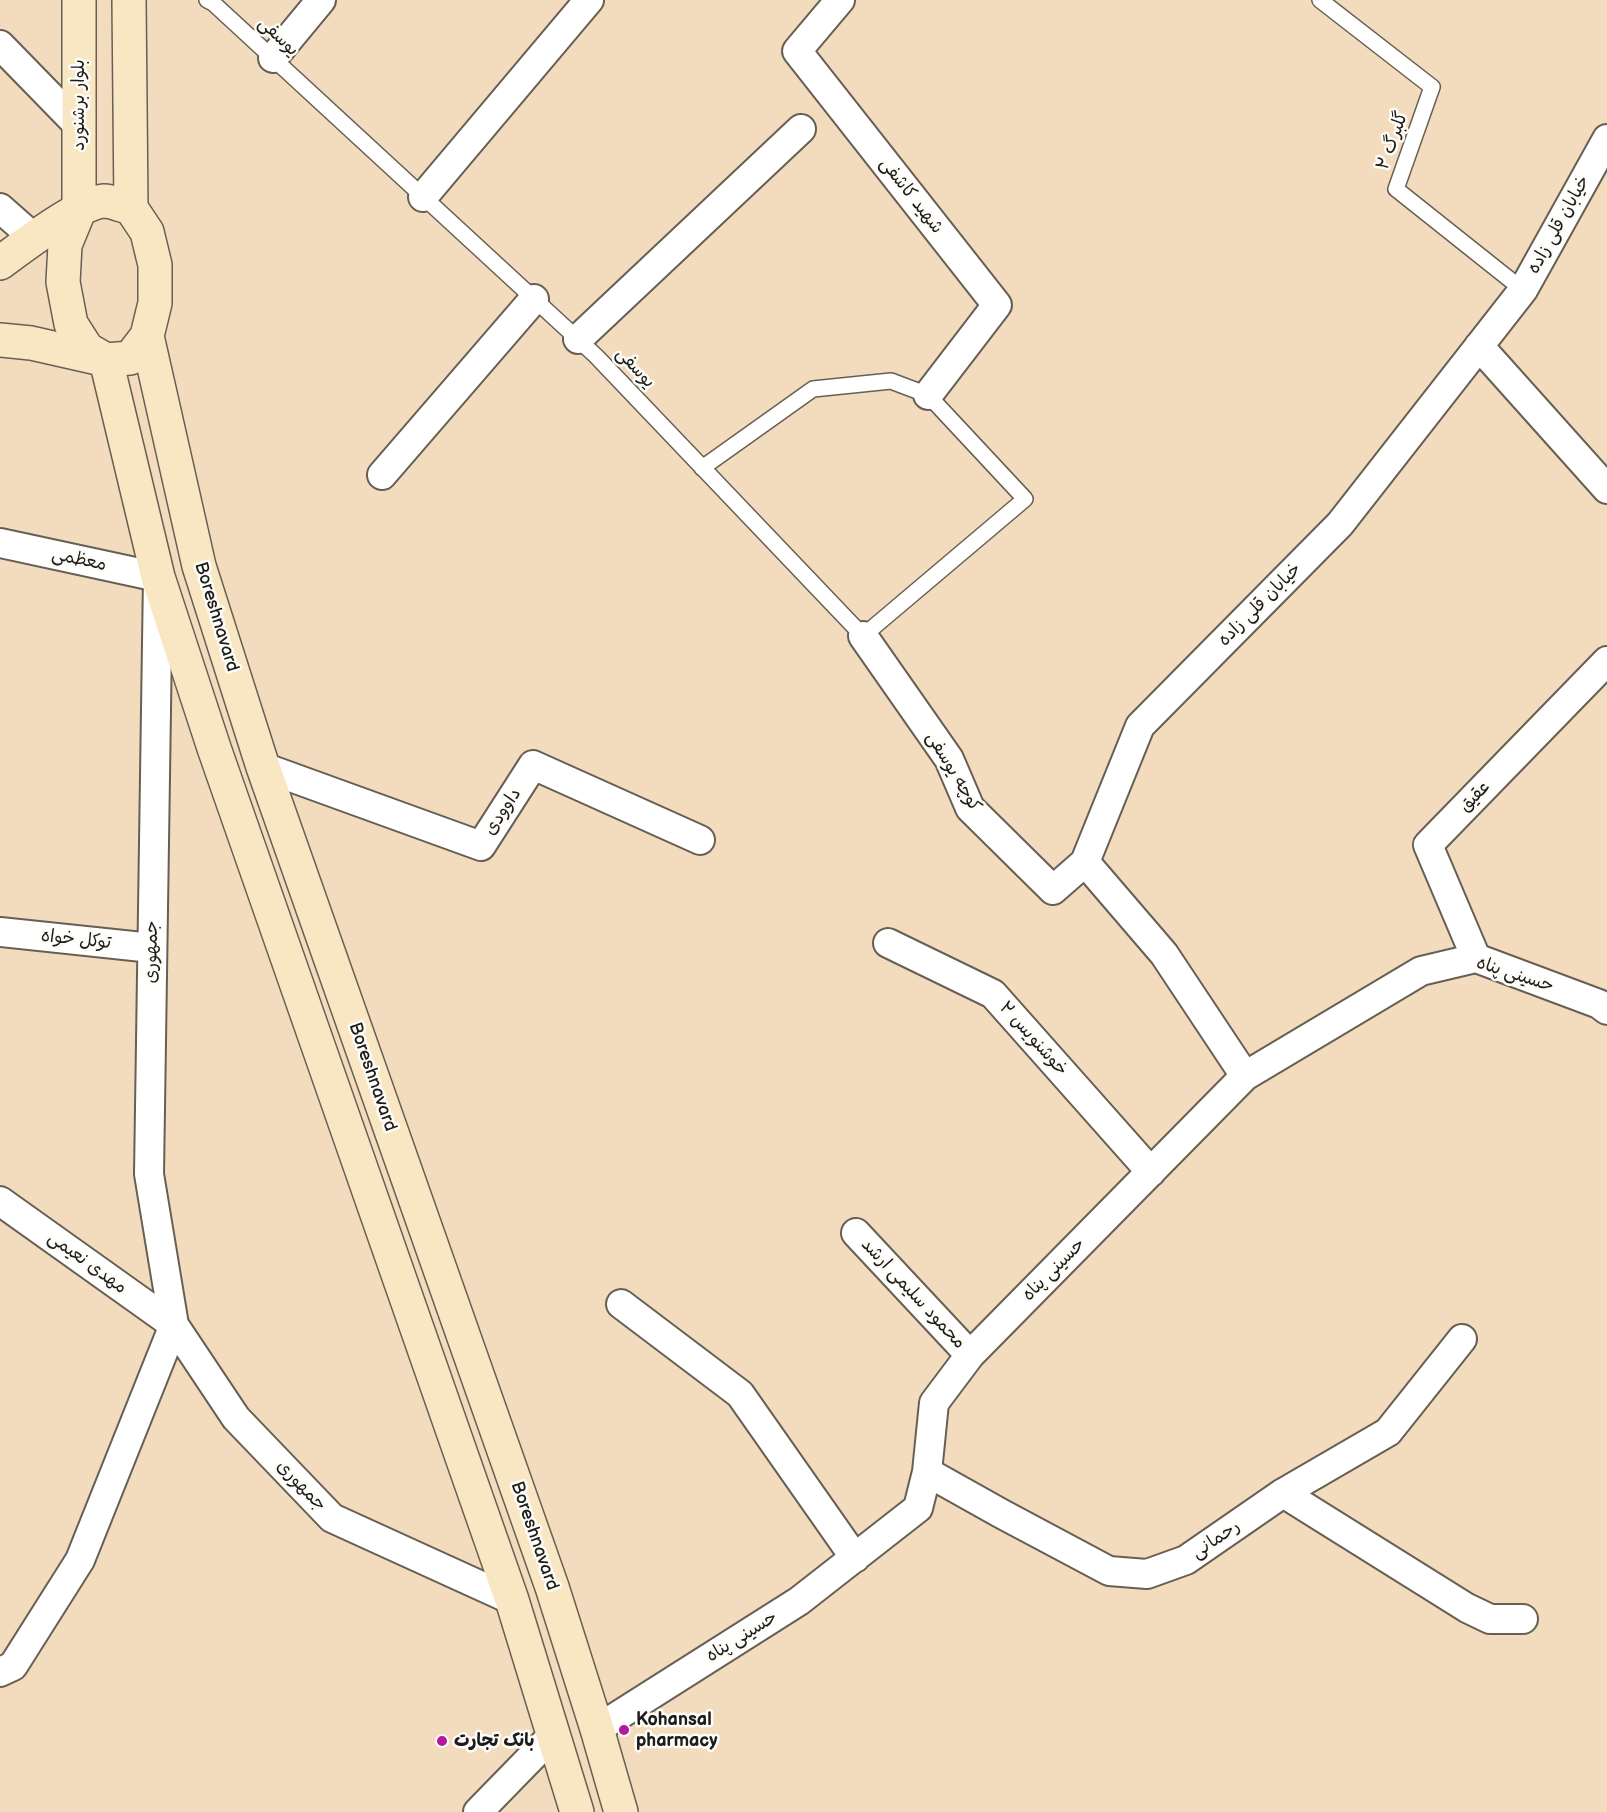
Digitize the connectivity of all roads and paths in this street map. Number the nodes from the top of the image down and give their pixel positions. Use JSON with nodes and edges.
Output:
{"nodes":[{"id":1,"x":79,"y":0,"type":"edge"},
{"id":2,"x":129,"y":0,"type":"edge"},
{"id":3,"x":207,"y":0,"type":"edge"},
{"id":4,"x":321,"y":0,"type":"edge"},
{"id":5,"x":589,"y":0,"type":"edge"},
{"id":6,"x":840,"y":0,"type":"edge"},
{"id":7,"x":1320,"y":0,"type":"edge"},
{"id":8,"x":0,"y":45,"type":"edge"},
{"id":9,"x":273,"y":58,"type":"junction"},
{"id":10,"x":79,"y":126,"type":"junction"},
{"id":11,"x":801,"y":129,"type":"dead end"},
{"id":12,"x":1607,"y":139,"type":"edge"},
{"id":13,"x":423,"y":197,"type":"junction"},
{"id":14,"x":0,"y":208,"type":"edge"},
{"id":15,"x":131,"y":208,"type":"junction"},
{"id":16,"x":79,"y":210,"type":"junction"},
{"id":17,"x":34,"y":238,"type":"junction"},
{"id":18,"x":0,"y":263,"type":"edge"},
{"id":19,"x":1523,"y":290,"type":"junction"},
{"id":20,"x":534,"y":299,"type":"junction"},
{"id":21,"x":147,"y":336,"type":"junction"},
{"id":22,"x":578,"y":339,"type":"junction"},
{"id":23,"x":0,"y":340,"type":"edge"},
{"id":24,"x":1479,"y":346,"type":"junction"},
{"id":25,"x":106,"y":360,"type":"junction"},
{"id":26,"x":928,"y":395,"type":"junction"},
{"id":27,"x":702,"y":468,"type":"junction"},
{"id":28,"x":382,"y":475,"type":"dead end"},
{"id":29,"x":1607,"y":489,"type":"edge"},
{"id":30,"x":0,"y":543,"type":"edge"},
{"id":31,"x":158,"y":578,"type":"junction"},
{"id":32,"x":863,"y":636,"type":"junction"},
{"id":33,"x":1607,"y":661,"type":"edge"},
{"id":34,"x":263,"y":766,"type":"junction"},
{"id":35,"x":700,"y":840,"type":"dead end"},
{"id":36,"x":1086,"y":862,"type":"junction"},
{"id":37,"x":0,"y":932,"type":"edge"},
{"id":38,"x":888,"y":943,"type":"dead end"},
{"id":39,"x":152,"y":948,"type":"junction"},
{"id":40,"x":1476,"y":958,"type":"junction"},
{"id":41,"x":1607,"y":1010,"type":"edge"},
{"id":42,"x":1245,"y":1076,"type":"junction"},
{"id":43,"x":1151,"y":1172,"type":"junction"},
{"id":44,"x":0,"y":1201,"type":"edge"},
{"id":45,"x":856,"y":1233,"type":"dead end"},
{"id":46,"x":621,"y":1304,"type":"dead end"},
{"id":47,"x":174,"y":1325,"type":"junction"},
{"id":48,"x":1462,"y":1339,"type":"dead end"},
{"id":49,"x":970,"y":1355,"type":"junction"},
{"id":50,"x":927,"y":1472,"type":"junction"},
{"id":51,"x":1283,"y":1494,"type":"junction"},
{"id":52,"x":855,"y":1558,"type":"junction"},
{"id":53,"x":512,"y":1600,"type":"junction"},
{"id":54,"x":1522,"y":1619,"type":"dead end"},
{"id":55,"x":0,"y":1672,"type":"edge"},
{"id":56,"x":597,"y":1729,"type":"junction"},
{"id":57,"x":554,"y":1734,"type":"junction"},
{"id":58,"x":478,"y":1812,"type":"edge"},
{"id":59,"x":577,"y":1812,"type":"edge"},
{"id":60,"x":621,"y":1812,"type":"edge"}],
"edges":[{"from":1,"to":10,"type":"main road","name":"بلوار برشنورد"},
{"from":2,"to":15,"type":"main road"},
{"from":3,"to":9,"type":"lane","name":"یوسفی"},
{"from":4,"to":9,"type":"street"},
{"from":5,"to":13,"type":"street"},
{"from":6,"to":26,"type":"street","name":"شهید کاشفی"},
{"from":7,"to":19,"type":"lane","name":"گلبرگ ۲"},
{"from":8,"to":10,"type":"street"},
{"from":9,"to":13,"type":"lane","name":"یوسفی"},
{"from":10,"to":16,"type":"main road","name":"بلوار برشنورد"},
{"from":11,"to":22,"type":"street"},
{"from":12,"to":19,"type":"street","name":"خیابان قلی زاده"},
{"from":13,"to":20,"type":"lane","name":"یوسفی"},
{"from":14,"to":17,"type":"street"},
{"from":15,"to":16,"type":"main road"},
{"from":15,"to":21,"type":"main road"},
{"from":16,"to":17,"type":"main road"},
{"from":16,"to":25,"type":"main road"},
{"from":17,"to":18,"type":"main road"},
{"from":19,"to":24,"type":"street","name":"خیابان قلی زاده"},
{"from":20,"to":22,"type":"lane","name":"یوسفی"},
{"from":20,"to":28,"type":"street"},
{"from":21,"to":25,"type":"main road"},
{"from":21,"to":34,"type":"main road","name":"Boreshnavard"},
{"from":22,"to":27,"type":"lane","name":"یوسفی"},
{"from":23,"to":25,"type":"main road"},
{"from":24,"to":29,"type":"street"},
{"from":24,"to":36,"type":"street","name":"خیابان قلی زاده"},
{"from":25,"to":31,"type":"main road"},
{"from":26,"to":27,"type":"lane"},
{"from":26,"to":32,"type":"lane"},
{"from":27,"to":32,"type":"lane","name":"یوسفی"},
{"from":30,"to":31,"type":"street","name":"معظمی"},
{"from":31,"to":39,"type":"street","name":"جمهوری"},
{"from":31,"to":53,"type":"main road"},
{"from":32,"to":36,"type":"street","name":"کوچه یوسفی"},
{"from":33,"to":40,"type":"street","name":"عقیق"},
{"from":34,"to":35,"type":"street","name":"داوودی"},
{"from":34,"to":56,"type":"main road","name":"Boreshnavard"},
{"from":36,"to":42,"type":"street"},
{"from":37,"to":39,"type":"street","name":"توکل خواه"},
{"from":38,"to":43,"type":"street","name":"خوشنویس ۲"},
{"from":39,"to":47,"type":"street","name":"جمهوری"},
{"from":40,"to":41,"type":"street","name":"حسینی پناه"},
{"from":40,"to":42,"type":"street","name":"حسینی پناه"},
{"from":42,"to":43,"type":"street","name":"حسینی پناه"},
{"from":43,"to":49,"type":"street","name":"حسینی پناه"},
{"from":44,"to":47,"type":"street","name":"مهدی نعیمی"},
{"from":45,"to":49,"type":"street","name":"محمود سلیمی ارشد"},
{"from":46,"to":52,"type":"street"},
{"from":47,"to":53,"type":"street","name":"جمهوری"},
{"from":47,"to":55,"type":"street"},
{"from":48,"to":51,"type":"street","name":"رحمانی"},
{"from":49,"to":50,"type":"street","name":"حسینی پناه"},
{"from":50,"to":51,"type":"street","name":"رحمانی"},
{"from":50,"to":52,"type":"street","name":"حسینی پناه"},
{"from":51,"to":54,"type":"street"},
{"from":52,"to":56,"type":"street","name":"حسینی پناه"},
{"from":53,"to":57,"type":"main road"},
{"from":56,"to":60,"type":"main road","name":"Boreshnavard"},
{"from":57,"to":58,"type":"street"},
{"from":57,"to":59,"type":"main road"}]}
